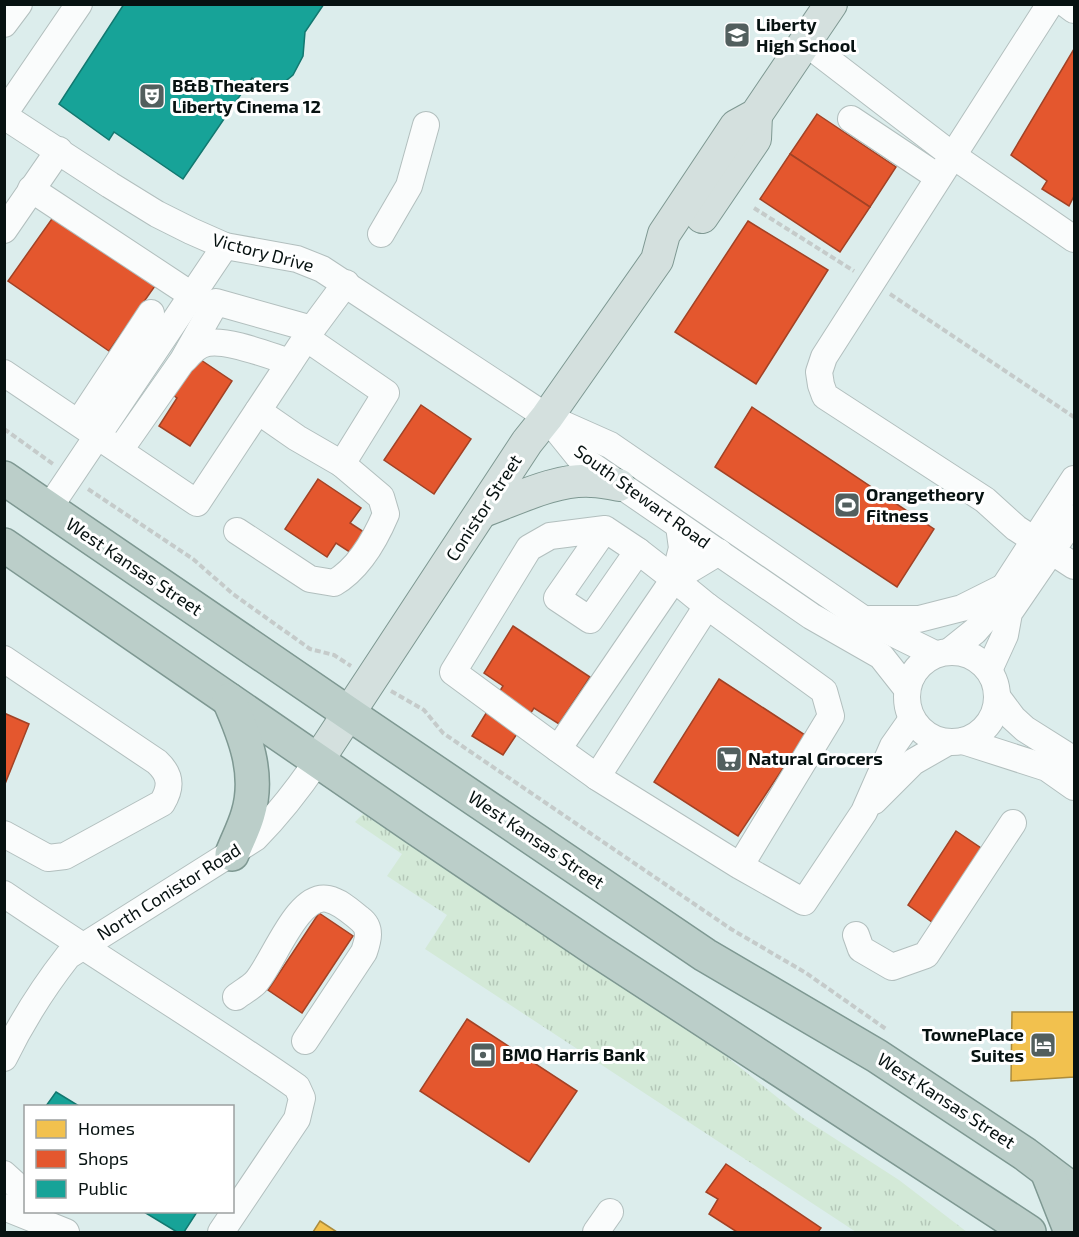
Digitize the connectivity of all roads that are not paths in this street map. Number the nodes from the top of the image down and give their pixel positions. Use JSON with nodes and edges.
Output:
{"nodes":[{"id":1,"x":19,"y":4,"type":"edge"},
{"id":2,"x":78,"y":4,"type":"edge"},
{"id":3,"x":831,"y":4,"type":"edge"},
{"id":4,"x":1050,"y":4,"type":"edge"},
{"id":5,"x":1066,"y":4,"type":"edge"},
{"id":6,"x":1074,"y":10,"type":"edge"},
{"id":7,"x":4,"y":24,"type":"edge"},
{"id":8,"x":806,"y":43,"type":"junction"},
{"id":9,"x":4,"y":115,"type":"edge"},
{"id":10,"x":851,"y":119,"type":"dead end"},
{"id":11,"x":426,"y":124,"type":"dead end"},
{"id":12,"x":59,"y":150,"type":"junction"},
{"id":13,"x":952,"y":155,"type":"junction"},
{"id":14,"x":938,"y":177,"type":"junction"},
{"id":15,"x":31,"y":189,"type":"junction"},
{"id":16,"x":4,"y":230,"type":"edge"},
{"id":17,"x":381,"y":234,"type":"dead end"},
{"id":18,"x":1074,"y":239,"type":"edge"},
{"id":19,"x":225,"y":246,"type":"junction"},
{"id":20,"x":346,"y":283,"type":"junction"},
{"id":21,"x":193,"y":296,"type":"junction"},
{"id":22,"x":161,"y":298,"type":"junction"},
{"id":23,"x":309,"y":334,"type":"junction"},
{"id":24,"x":183,"y":360,"type":"junction"},
{"id":25,"x":290,"y":362,"type":"junction"},
{"id":26,"x":4,"y":373,"type":"edge"},
{"id":27,"x":258,"y":411,"type":"junction"},
{"id":28,"x":547,"y":417,"type":"junction"},
{"id":29,"x":89,"y":429,"type":"junction"},
{"id":30,"x":120,"y":450,"type":"junction"},
{"id":31,"x":342,"y":464,"type":"junction"},
{"id":32,"x":4,"y":478,"type":"edge"},
{"id":33,"x":1074,"y":479,"type":"edge"},
{"id":34,"x":619,"y":485,"type":"junction"},
{"id":35,"x":49,"y":508,"type":"junction"},
{"id":36,"x":483,"y":511,"type":"junction"},
{"id":37,"x":1074,"y":518,"type":"edge"},
{"id":38,"x":680,"y":526,"type":"junction"},
{"id":39,"x":605,"y":529,"type":"junction"},
{"id":40,"x":237,"y":531,"type":"dead end"},
{"id":41,"x":4,"y":544,"type":"edge"},
{"id":42,"x":1044,"y":545,"type":"junction"},
{"id":43,"x":638,"y":551,"type":"junction"},
{"id":44,"x":719,"y":552,"type":"junction"},
{"id":45,"x":1074,"y":566,"type":"edge"},
{"id":46,"x":674,"y":579,"type":"junction"},
{"id":47,"x":1004,"y":587,"type":"junction"},
{"id":48,"x":707,"y":606,"type":"junction"},
{"id":49,"x":862,"y":618,"type":"junction"},
{"id":50,"x":942,"y":653,"type":"junction"},
{"id":51,"x":4,"y":659,"type":"edge"},
{"id":52,"x":989,"y":670,"type":"junction"},
{"id":53,"x":907,"y":689,"type":"junction"},
{"id":54,"x":998,"y":698,"type":"junction"},
{"id":55,"x":229,"y":700,"type":"junction"},
{"id":56,"x":348,"y":713,"type":"junction"},
{"id":57,"x":912,"y":719,"type":"junction"},
{"id":58,"x":956,"y":742,"type":"junction"},
{"id":59,"x":558,"y":749,"type":"junction"},
{"id":60,"x":318,"y":760,"type":"junction"},
{"id":61,"x":1074,"y":760,"type":"edge"},
{"id":62,"x":597,"y":777,"type":"junction"},
{"id":63,"x":1074,"y":787,"type":"edge"},
{"id":64,"x":864,"y":812,"type":"junction"},
{"id":65,"x":1013,"y":823,"type":"dead end"},
{"id":66,"x":4,"y":834,"type":"edge"},
{"id":67,"x":232,"y":854,"type":"junction"},
{"id":68,"x":741,"y":866,"type":"junction"},
{"id":69,"x":4,"y":894,"type":"edge"},
{"id":70,"x":856,"y":934,"type":"dead end"},
{"id":71,"x":82,"y":946,"type":"junction"},
{"id":72,"x":236,"y":997,"type":"dead end"},
{"id":73,"x":13,"y":1031,"type":"edge"},
{"id":74,"x":305,"y":1041,"type":"dead end"},
{"id":75,"x":4,"y":1058,"type":"edge"},
{"id":76,"x":1047,"y":1171,"type":"junction"},
{"id":77,"x":4,"y":1174,"type":"edge"},
{"id":78,"x":956,"y":1184,"type":"junction"},
{"id":79,"x":1074,"y":1191,"type":"edge"},
{"id":80,"x":24,"y":1192,"type":"edge"},
{"id":81,"x":4,"y":1207,"type":"edge"},
{"id":82,"x":45,"y":1213,"type":"edge"},
{"id":83,"x":66,"y":1232,"type":"edge"},
{"id":84,"x":221,"y":1233,"type":"edge"},
{"id":85,"x":993,"y":1233,"type":"edge"},
{"id":86,"x":1029,"y":1233,"type":"edge"},
{"id":87,"x":1071,"y":1233,"type":"edge"}],
"edges":[{"from":1,"to":7,"type":"street"},
{"from":2,"to":9,"type":"street"},
{"from":3,"to":8,"type":"main road","name":"Conistor Street"},
{"from":4,"to":13,"type":"street"},
{"from":5,"to":6,"type":"street"},
{"from":8,"to":13,"type":"street"},
{"from":8,"to":28,"type":"main road","name":"Conistor Street"},
{"from":9,"to":12,"type":"street","name":"Victory Drive"},
{"from":10,"to":14,"type":"street"},
{"from":11,"to":17,"type":"street"},
{"from":12,"to":15,"type":"street"},
{"from":12,"to":19,"type":"street","name":"Victory Drive"},
{"from":13,"to":14,"type":"street"},
{"from":13,"to":18,"type":"street"},
{"from":14,"to":42,"type":"street"},
{"from":15,"to":16,"type":"street"},
{"from":15,"to":22,"type":"street"},
{"from":19,"to":20,"type":"street","name":"Victory Drive"},
{"from":19,"to":21,"type":"street"},
{"from":20,"to":23,"type":"street"},
{"from":20,"to":28,"type":"street","name":"Victory Drive"},
{"from":21,"to":22,"type":"street"},
{"from":21,"to":29,"type":"street"},
{"from":22,"to":29,"type":"street"},
{"from":23,"to":24,"type":"street"},
{"from":23,"to":25,"type":"street"},
{"from":23,"to":31,"type":"street"},
{"from":24,"to":25,"type":"street"},
{"from":24,"to":30,"type":"street"},
{"from":25,"to":27,"type":"street"},
{"from":26,"to":29,"type":"street"},
{"from":27,"to":30,"type":"street"},
{"from":27,"to":31,"type":"street"},
{"from":28,"to":34,"type":"street","name":"South Stewart Road"},
{"from":28,"to":36,"type":"main road","name":"Conistor Street"},
{"from":28,"to":49,"type":"street","name":"South Stewart Road"},
{"from":29,"to":30,"type":"street"},
{"from":29,"to":35,"type":"street"},
{"from":31,"to":40,"type":"street"},
{"from":32,"to":35,"type":"highway","name":"West Kansas Street"},
{"from":33,"to":42,"type":"street"},
{"from":34,"to":36,"type":"main road"},
{"from":34,"to":38,"type":"street","name":"South Stewart Road"},
{"from":35,"to":56,"type":"highway","name":"West Kansas Street"},
{"from":36,"to":56,"type":"main road","name":"Conistor Street"},
{"from":37,"to":42,"type":"street"},
{"from":38,"to":44,"type":"street","name":"South Stewart Road"},
{"from":38,"to":46,"type":"street"},
{"from":39,"to":43,"type":"street"},
{"from":39,"to":43,"type":"street"},
{"from":39,"to":59,"type":"street"},
{"from":41,"to":55,"type":"highway"},
{"from":42,"to":45,"type":"street"},
{"from":42,"to":47,"type":"street"},
{"from":42,"to":52,"type":"street"},
{"from":43,"to":46,"type":"street"},
{"from":44,"to":46,"type":"street"},
{"from":44,"to":53,"type":"street","name":"South Stewart Road"},
{"from":46,"to":48,"type":"street"},
{"from":46,"to":59,"type":"street"},
{"from":47,"to":49,"type":"street"},
{"from":47,"to":50,"type":"street"},
{"from":48,"to":62,"type":"street"},
{"from":48,"to":68,"type":"street"},
{"from":49,"to":50,"type":"street","name":"South Stewart Road"},
{"from":50,"to":52,"type":"street"},
{"from":50,"to":53,"type":"street"},
{"from":51,"to":66,"type":"street"},
{"from":52,"to":54,"type":"street"},
{"from":53,"to":57,"type":"street"},
{"from":54,"to":58,"type":"street"},
{"from":54,"to":61,"type":"street"},
{"from":55,"to":60,"type":"highway"},
{"from":55,"to":67,"type":"highway"},
{"from":56,"to":60,"type":"main road","name":"Conistor Street"},
{"from":56,"to":76,"type":"highway","name":"West Kansas Street"},
{"from":57,"to":58,"type":"street"},
{"from":57,"to":64,"type":"street"},
{"from":58,"to":63,"type":"street"},
{"from":58,"to":64,"type":"street"},
{"from":59,"to":62,"type":"street"},
{"from":60,"to":67,"type":"street","name":"North Conistor Road"},
{"from":60,"to":78,"type":"highway"},
{"from":62,"to":68,"type":"street"},
{"from":64,"to":68,"type":"street"},
{"from":65,"to":70,"type":"street"},
{"from":67,"to":71,"type":"street","name":"North Conistor Road"},
{"from":69,"to":71,"type":"street"},
{"from":71,"to":73,"type":"street","name":"North Conistor Road"},
{"from":71,"to":84,"type":"street"},
{"from":72,"to":74,"type":"street"},
{"from":73,"to":75,"type":"street","name":"North Conistor Road"},
{"from":76,"to":79,"type":"highway","name":"West Kansas Street"},
{"from":76,"to":87,"type":"highway"},
{"from":77,"to":80,"type":"street"},
{"from":78,"to":85,"type":"highway"},
{"from":78,"to":86,"type":"highway"},
{"from":81,"to":83,"type":"street"},
{"from":82,"to":83,"type":"street"}]}
